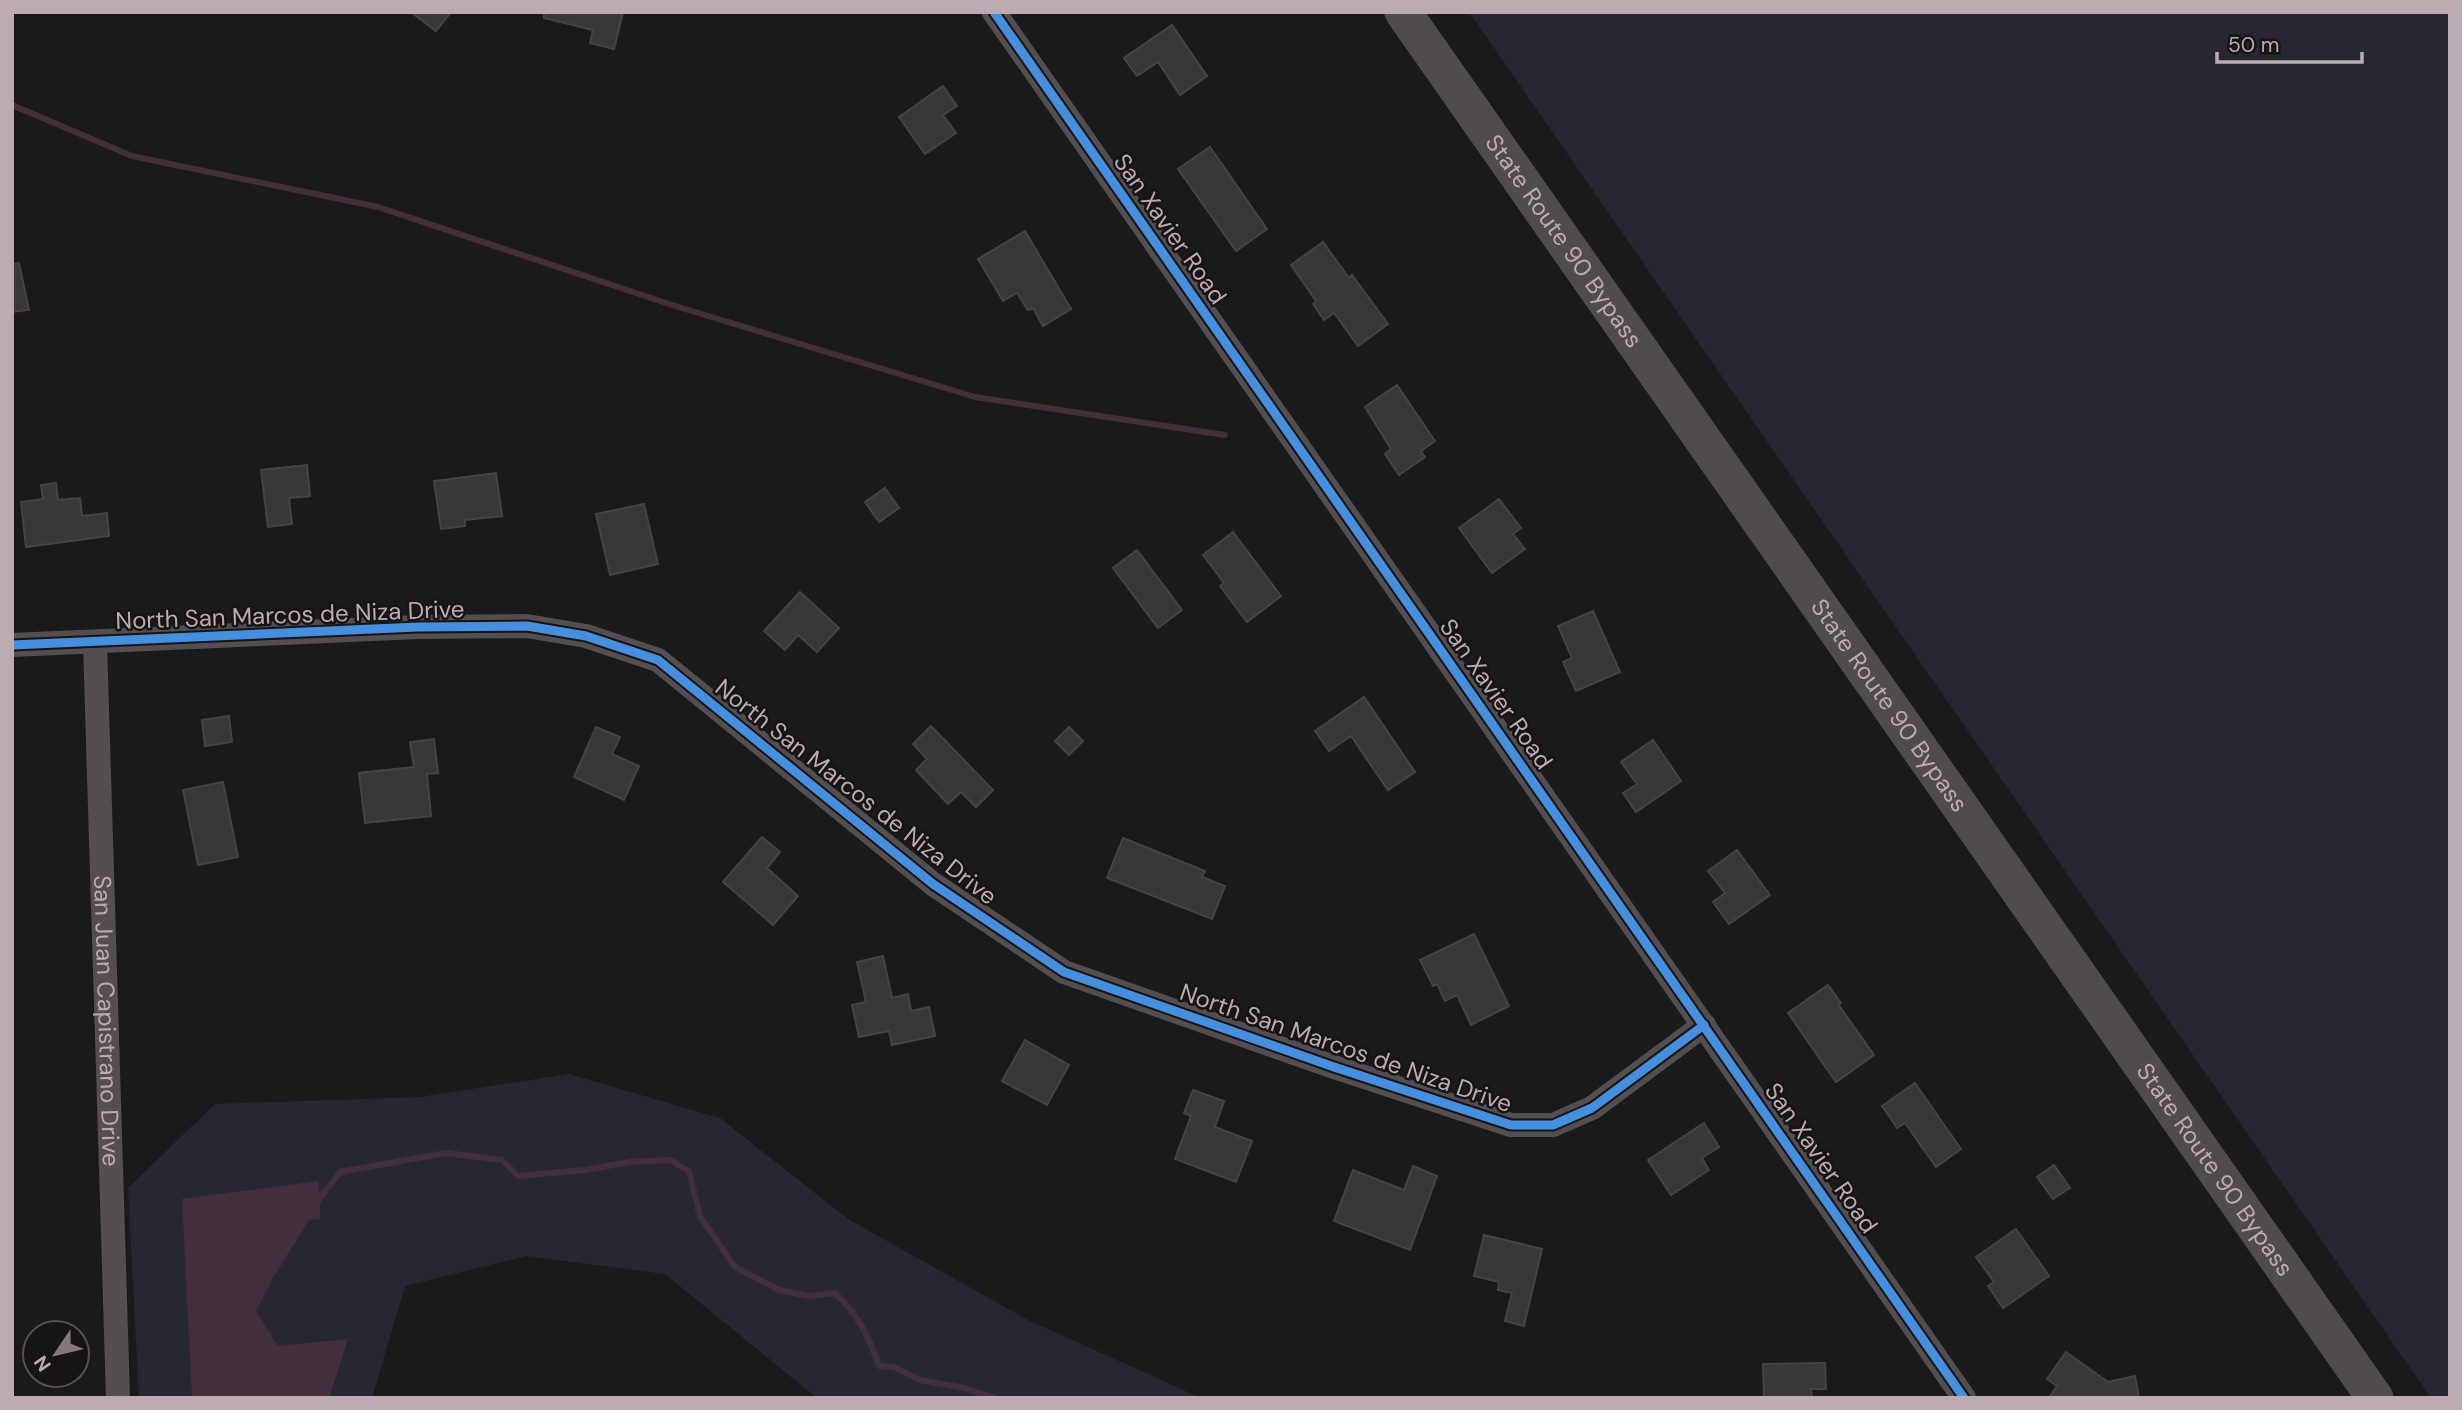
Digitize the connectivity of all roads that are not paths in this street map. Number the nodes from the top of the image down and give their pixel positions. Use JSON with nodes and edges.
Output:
{"nodes":[{"id":1,"x":994,"y":12,"type":"edge"},
{"id":2,"x":1403,"y":12,"type":"edge"},
{"id":3,"x":95,"y":643,"type":"junction"},
{"id":4,"x":12,"y":645,"type":"edge"},
{"id":5,"x":1704,"y":1025,"type":"junction"},
{"id":6,"x":118,"y":1398,"type":"edge"},
{"id":7,"x":1964,"y":1398,"type":"edge"},
{"id":8,"x":2375,"y":1398,"type":"edge"}],
"edges":[{"from":1,"to":5,"type":"street","name":"San Xavier Road"},
{"from":2,"to":8,"type":"highway","name":"State Route 90 Bypass"},
{"from":3,"to":4,"type":"street","name":"North San Marcos de Niza Drive"},
{"from":3,"to":5,"type":"street","name":"North San Marcos de Niza Drive"},
{"from":3,"to":6,"type":"street","name":"San Juan Capistrano Drive"},
{"from":5,"to":7,"type":"street","name":"San Xavier Road"}]}
